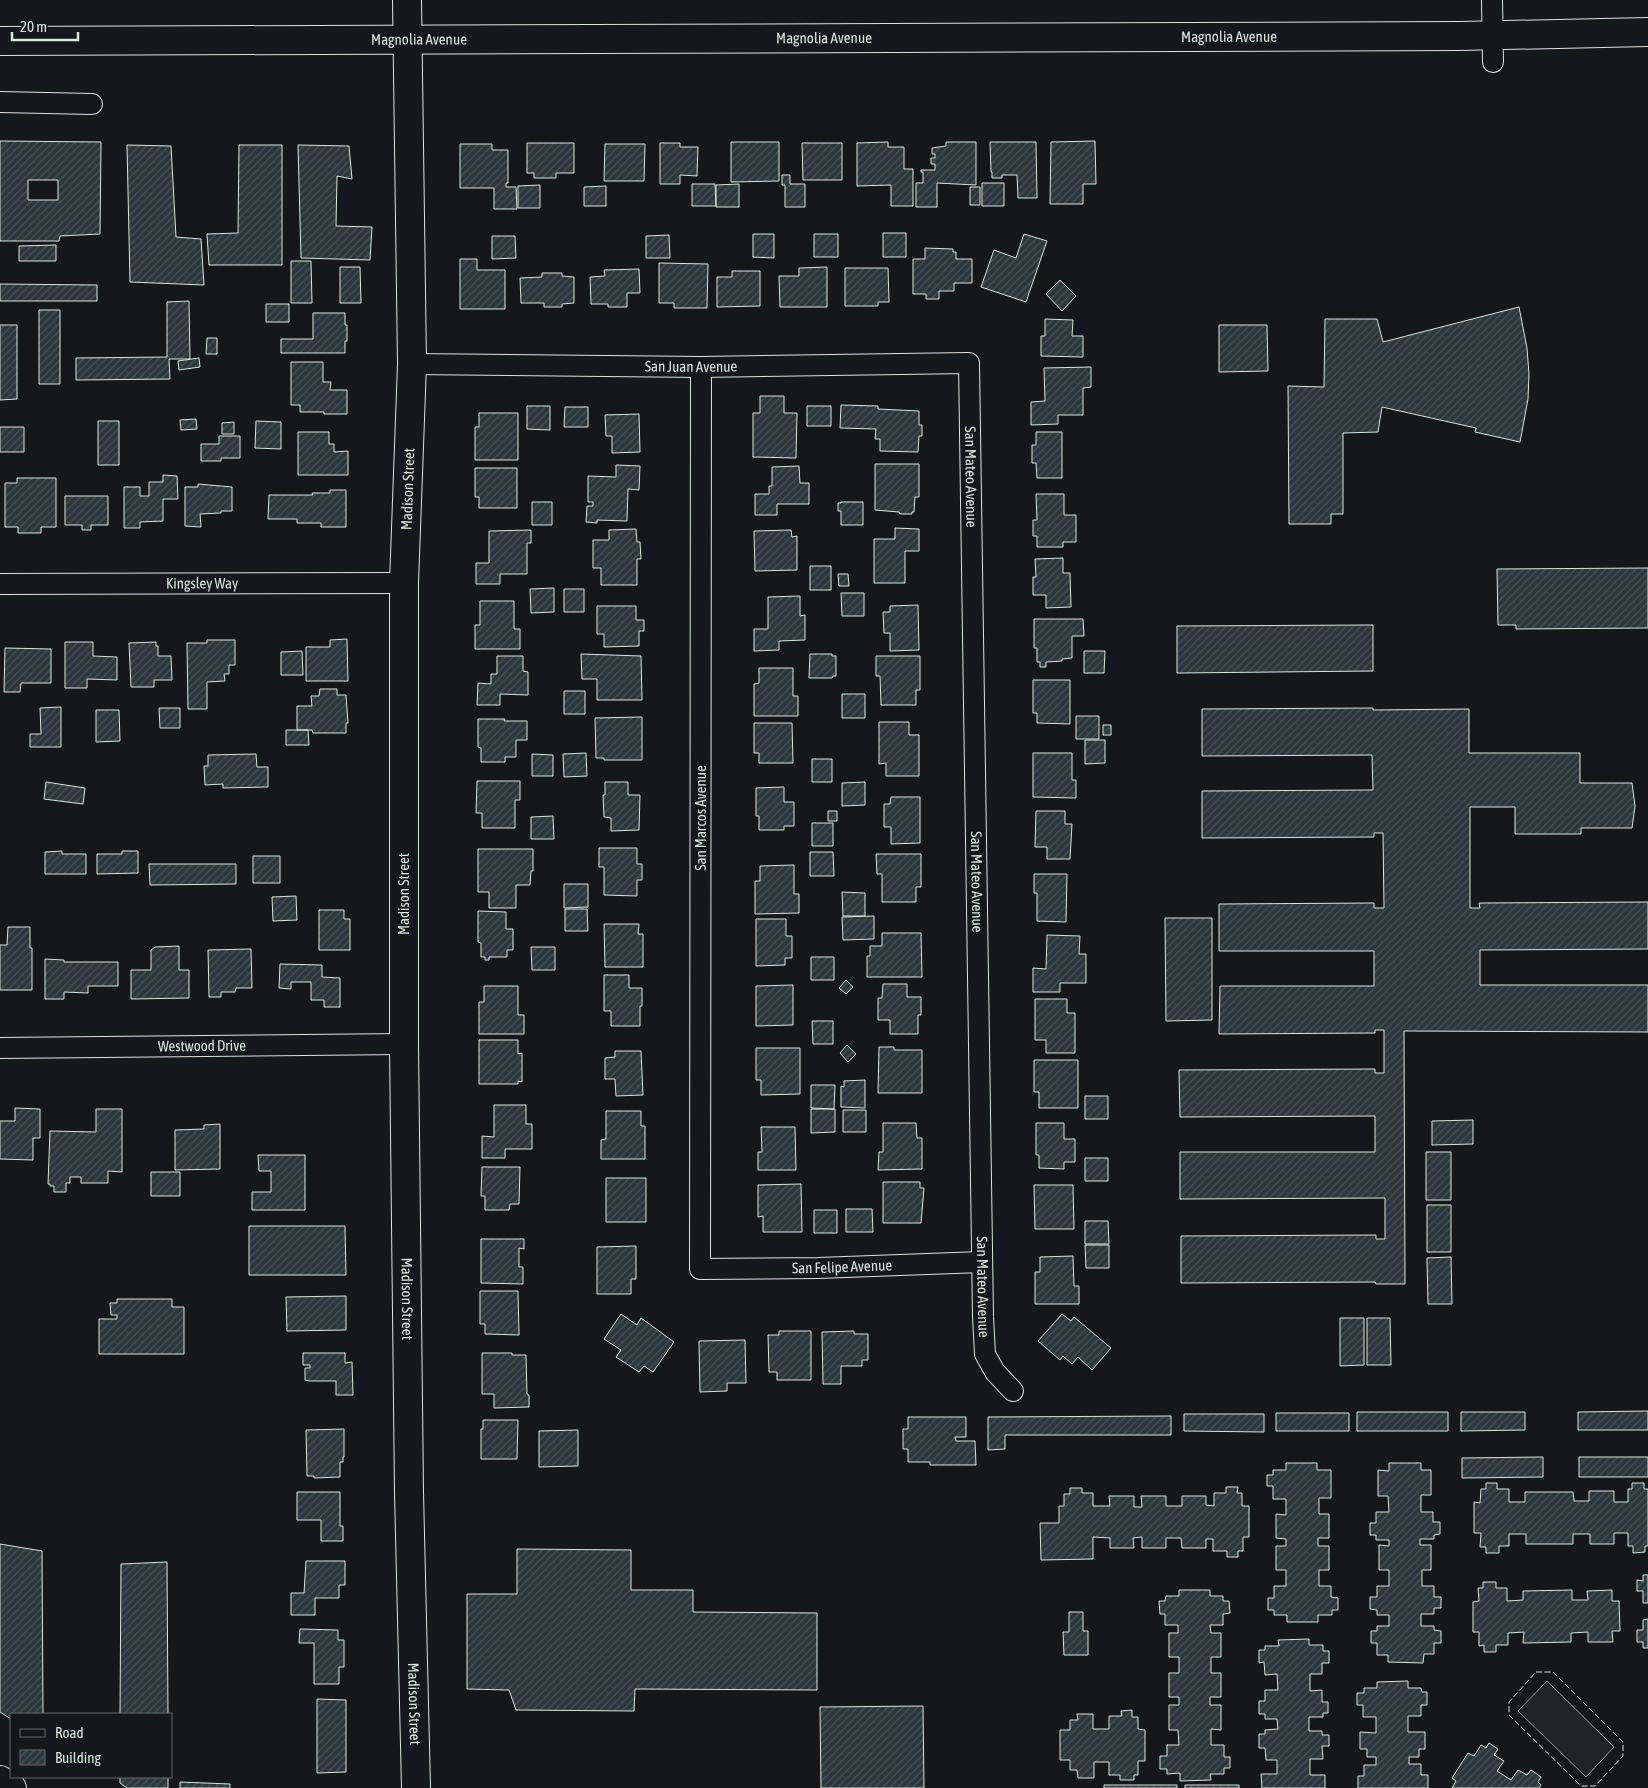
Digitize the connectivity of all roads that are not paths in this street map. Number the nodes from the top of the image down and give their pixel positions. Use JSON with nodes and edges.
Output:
{"nodes":[{"id":1,"x":406,"y":0,"type":"edge"},
{"id":2,"x":1492,"y":0,"type":"edge"},
{"id":3,"x":1648,"y":32,"type":"edge"},
{"id":4,"x":406,"y":38,"type":"junction"},
{"id":5,"x":0,"y":41,"type":"edge"},
{"id":6,"x":1493,"y":49,"type":"junction"},
{"id":7,"x":0,"y":102,"type":"edge"},
{"id":8,"x":92,"y":104,"type":"dead end"},
{"id":9,"x":412,"y":364,"type":"junction"},
{"id":10,"x":969,"y":364,"type":"joint"},
{"id":11,"x":701,"y":367,"type":"junction"},
{"id":12,"x":404,"y":583,"type":"junction"},
{"id":13,"x":0,"y":584,"type":"edge"},
{"id":14,"x":404,"y":1044,"type":"junction"},
{"id":15,"x":0,"y":1048,"type":"edge"},
{"id":16,"x":982,"y":1262,"type":"junction"},
{"id":17,"x":700,"y":1269,"type":"joint"},
{"id":18,"x":1013,"y":1391,"type":"dead end"},
{"id":19,"x":0,"y":1780,"type":"edge"},
{"id":20,"x":12,"y":1788,"type":"edge"},
{"id":21,"x":416,"y":1788,"type":"edge"}],
"edges":[{"from":1,"to":4,"type":"main road","name":"Madison Street"},
{"from":2,"to":6,"type":"street"},
{"from":3,"to":6,"type":"main road","name":"Magnolia Avenue"},
{"from":4,"to":5,"type":"main road","name":"Magnolia Avenue"},
{"from":4,"to":6,"type":"main road","name":"Magnolia Avenue"},
{"from":4,"to":9,"type":"main road","name":"Madison Street"},
{"from":7,"to":8,"type":"street"},
{"from":9,"to":11,"type":"street","name":"San Juan Avenue"},
{"from":9,"to":12,"type":"main road","name":"Madison Street"},
{"from":10,"to":11,"type":"street","name":"San Juan Avenue"},
{"from":10,"to":16,"type":"street","name":"San Mateo Avenue"},
{"from":11,"to":17,"type":"street","name":"San Marcos Avenue"},
{"from":12,"to":13,"type":"street","name":"Kingsley Way"},
{"from":12,"to":14,"type":"main road","name":"Madison Street"},
{"from":14,"to":15,"type":"street","name":"Westwood Drive"},
{"from":14,"to":21,"type":"main road","name":"Madison Street"},
{"from":16,"to":17,"type":"street","name":"San Felipe Avenue"},
{"from":16,"to":18,"type":"street","name":"San Mateo Avenue"},
{"from":19,"to":20,"type":"main road"}]}
